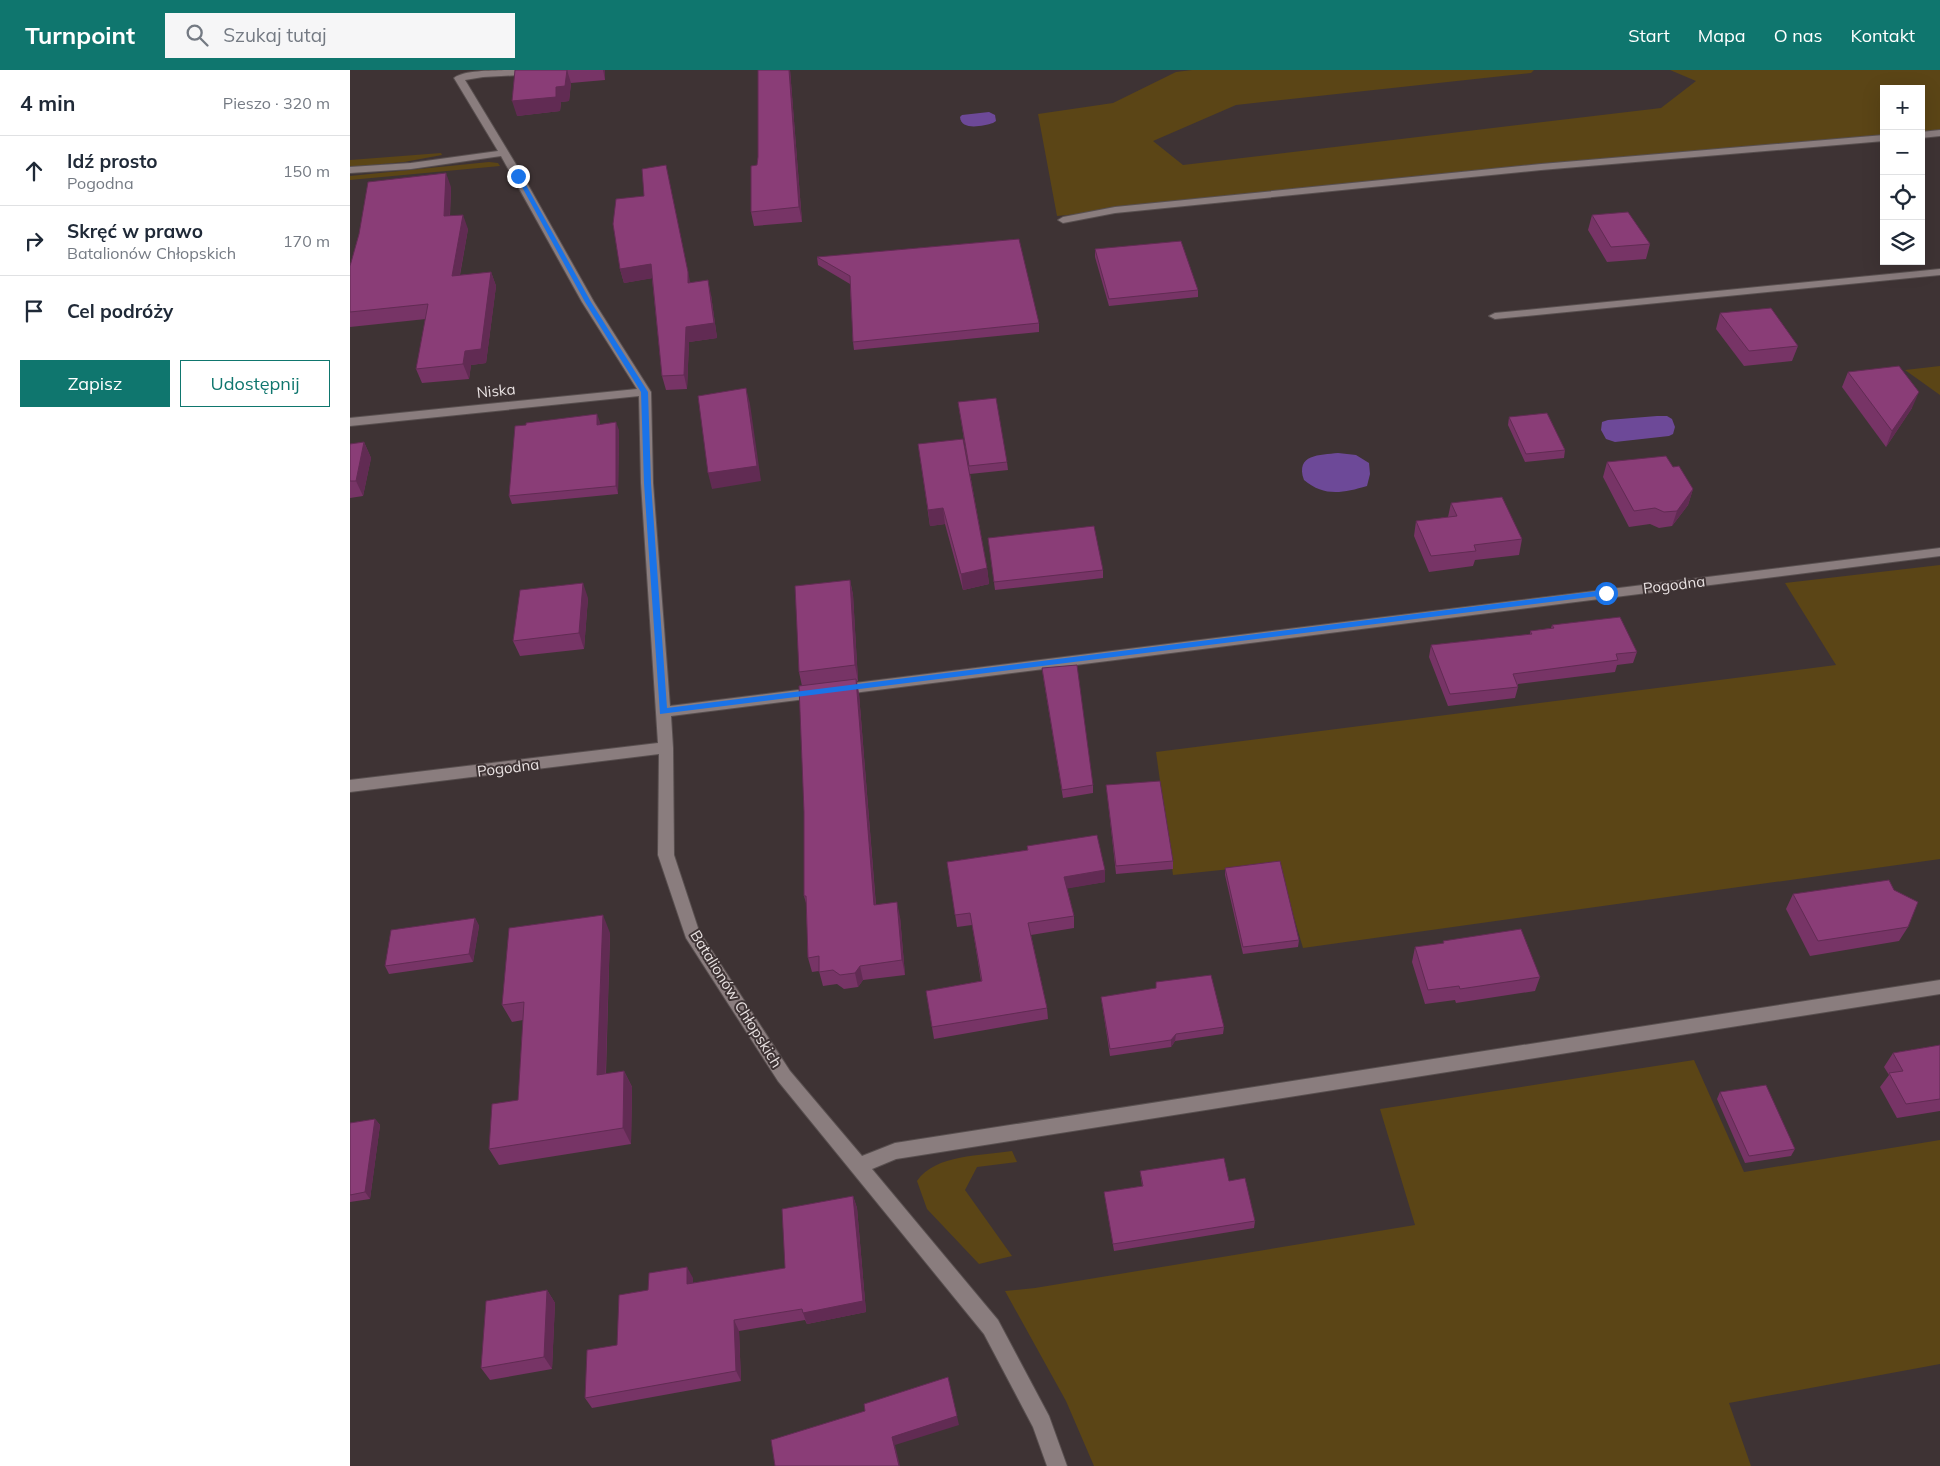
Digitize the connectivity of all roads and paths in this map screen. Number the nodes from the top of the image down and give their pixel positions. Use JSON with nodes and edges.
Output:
{"nodes":[{"id":1,"x":556,"y":70,"type":"edge"},
{"id":2,"x":1940,"y":133,"type":"edge"},
{"id":3,"x":1925,"y":135,"type":"edge"},
{"id":4,"x":1880,"y":138,"type":"edge"},
{"id":5,"x":504,"y":153,"type":"junction"},
{"id":6,"x":350,"y":170,"type":"edge"},
{"id":7,"x":1063,"y":220,"type":"dead end"},
{"id":8,"x":1940,"y":272,"type":"edge"},
{"id":9,"x":1495,"y":316,"type":"dead end"},
{"id":10,"x":645,"y":392,"type":"junction"},
{"id":11,"x":350,"y":422,"type":"edge"},
{"id":12,"x":1940,"y":552,"type":"edge"},
{"id":13,"x":663,"y":712,"type":"junction"},
{"id":14,"x":666,"y":748,"type":"junction"},
{"id":15,"x":350,"y":786,"type":"edge"},
{"id":16,"x":1940,"y":986,"type":"edge"},
{"id":17,"x":859,"y":1166,"type":"junction"},
{"id":18,"x":1057,"y":1466,"type":"edge"}],
"edges":[{"from":1,"to":5,"type":"street"},
{"from":2,"to":3,"type":"street"},
{"from":4,"to":7,"type":"street"},
{"from":5,"to":6,"type":"street"},
{"from":5,"to":10,"type":"street"},
{"from":8,"to":9,"type":"street"},
{"from":10,"to":11,"type":"street","name":"Niska"},
{"from":10,"to":13,"type":"street","name":"Batalionów Chłopskich"},
{"from":12,"to":13,"type":"street","name":"Pogodna"},
{"from":13,"to":14,"type":"street","name":"Batalionów Chłopskich"},
{"from":14,"to":15,"type":"street","name":"Pogodna"},
{"from":14,"to":17,"type":"street","name":"Batalionów Chłopskich"},
{"from":16,"to":17,"type":"street"},
{"from":17,"to":18,"type":"street","name":"Batalionów Chłopskich"}]}
